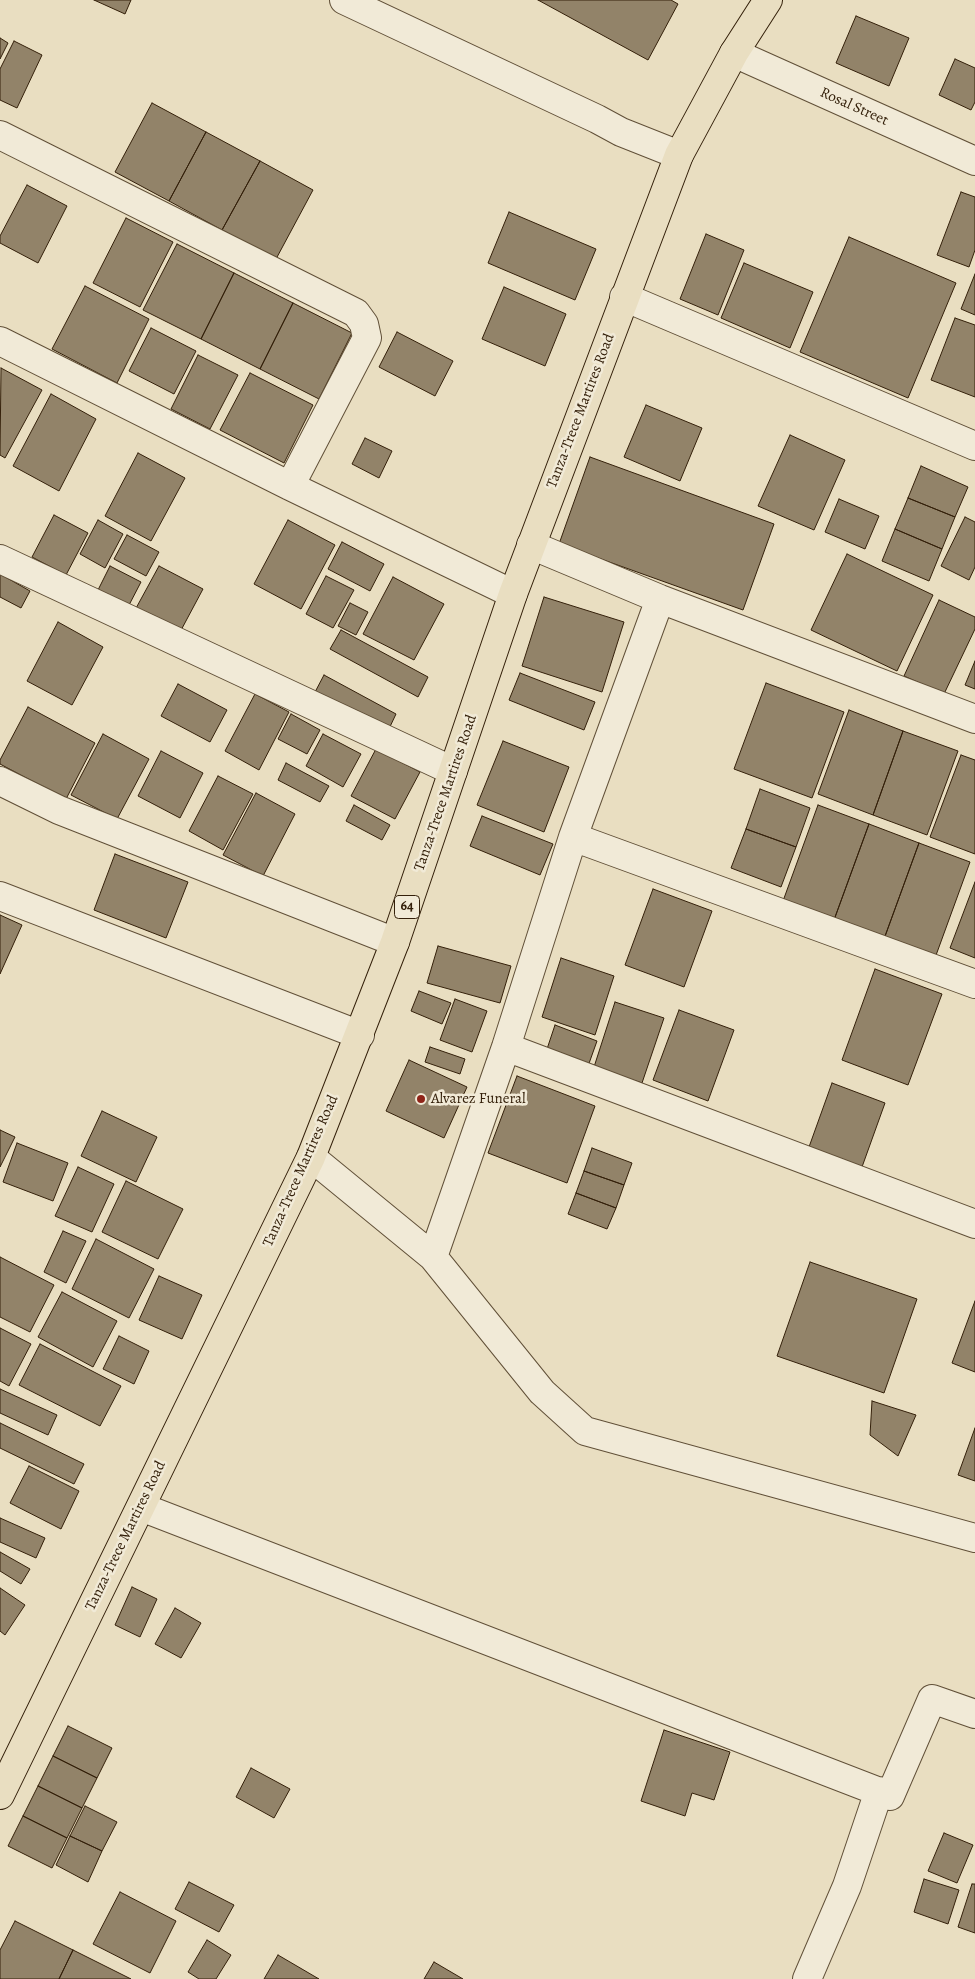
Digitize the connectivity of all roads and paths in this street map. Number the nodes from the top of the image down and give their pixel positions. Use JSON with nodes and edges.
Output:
{"nodes":[{"id":1,"x":344,"y":0,"type":"edge"},
{"id":2,"x":768,"y":0,"type":"edge"},
{"id":3,"x":734,"y":53,"type":"junction"},
{"id":4,"x":0,"y":135,"type":"edge"},
{"id":5,"x":679,"y":156,"type":"junction"},
{"id":6,"x":975,"y":161,"type":"edge"},
{"id":7,"x":624,"y":297,"type":"junction"},
{"id":8,"x":0,"y":341,"type":"edge"},
{"id":9,"x":975,"y":446,"type":"edge"},
{"id":10,"x":290,"y":486,"type":"junction"},
{"id":11,"x":530,"y":545,"type":"junction"},
{"id":12,"x":0,"y":559,"type":"edge"},
{"id":13,"x":513,"y":594,"type":"junction"},
{"id":14,"x":660,"y":599,"type":"junction"},
{"id":15,"x":975,"y":719,"type":"edge"},
{"id":16,"x":453,"y":771,"type":"junction"},
{"id":17,"x":0,"y":781,"type":"edge"},
{"id":18,"x":572,"y":837,"type":"junction"},
{"id":19,"x":0,"y":896,"type":"edge"},
{"id":20,"x":395,"y":942,"type":"junction"},
{"id":21,"x":975,"y":984,"type":"edge"},
{"id":22,"x":360,"y":1035,"type":"junction"},
{"id":23,"x":506,"y":1047,"type":"junction"},
{"id":24,"x":311,"y":1156,"type":"junction"},
{"id":25,"x":975,"y":1224,"type":"edge"},
{"id":26,"x":433,"y":1257,"type":"junction"},
{"id":27,"x":141,"y":1507,"type":"junction"},
{"id":28,"x":975,"y":1538,"type":"edge"},
{"id":29,"x":975,"y":1714,"type":"edge"},
{"id":30,"x":879,"y":1791,"type":"junction"},
{"id":31,"x":0,"y":1795,"type":"edge"},
{"id":32,"x":807,"y":1979,"type":"edge"}],
"edges":[{"from":1,"to":5,"type":"street"},
{"from":2,"to":3,"type":"main road","name":"Tanza-Trece Martires Road","number":"64"},
{"from":3,"to":5,"type":"main road","name":"Tanza-Trece Martires Road","number":"64"},
{"from":3,"to":6,"type":"street","name":"Rosal Street"},
{"from":4,"to":10,"type":"street"},
{"from":5,"to":7,"type":"main road","name":"Tanza-Trece Martires Road","number":"64"},
{"from":7,"to":9,"type":"street"},
{"from":7,"to":11,"type":"main road","name":"Tanza-Trece Martires Road","number":"64"},
{"from":8,"to":10,"type":"street"},
{"from":10,"to":13,"type":"street"},
{"from":11,"to":13,"type":"main road","name":"Tanza-Trece Martires Road","number":"64"},
{"from":11,"to":14,"type":"street"},
{"from":12,"to":16,"type":"street"},
{"from":13,"to":16,"type":"main road","name":"Tanza-Trece Martires Road","number":"64"},
{"from":14,"to":15,"type":"street"},
{"from":14,"to":18,"type":"street"},
{"from":16,"to":20,"type":"main road","name":"Tanza-Trece Martires Road","number":"64"},
{"from":17,"to":20,"type":"street"},
{"from":18,"to":21,"type":"street"},
{"from":18,"to":23,"type":"street"},
{"from":19,"to":22,"type":"street"},
{"from":20,"to":22,"type":"main road","name":"Tanza-Trece Martires Road","number":"64"},
{"from":22,"to":24,"type":"main road","name":"Tanza-Trece Martires Road","number":"64"},
{"from":23,"to":25,"type":"street"},
{"from":23,"to":26,"type":"street"},
{"from":24,"to":26,"type":"street"},
{"from":24,"to":27,"type":"main road","name":"Tanza-Trece Martires Road","number":"64"},
{"from":26,"to":28,"type":"street"},
{"from":27,"to":30,"type":"street"},
{"from":27,"to":31,"type":"main road","name":"Tanza-Trece Martires Road","number":"64"},
{"from":29,"to":30,"type":"street"},
{"from":30,"to":32,"type":"street"}]}
